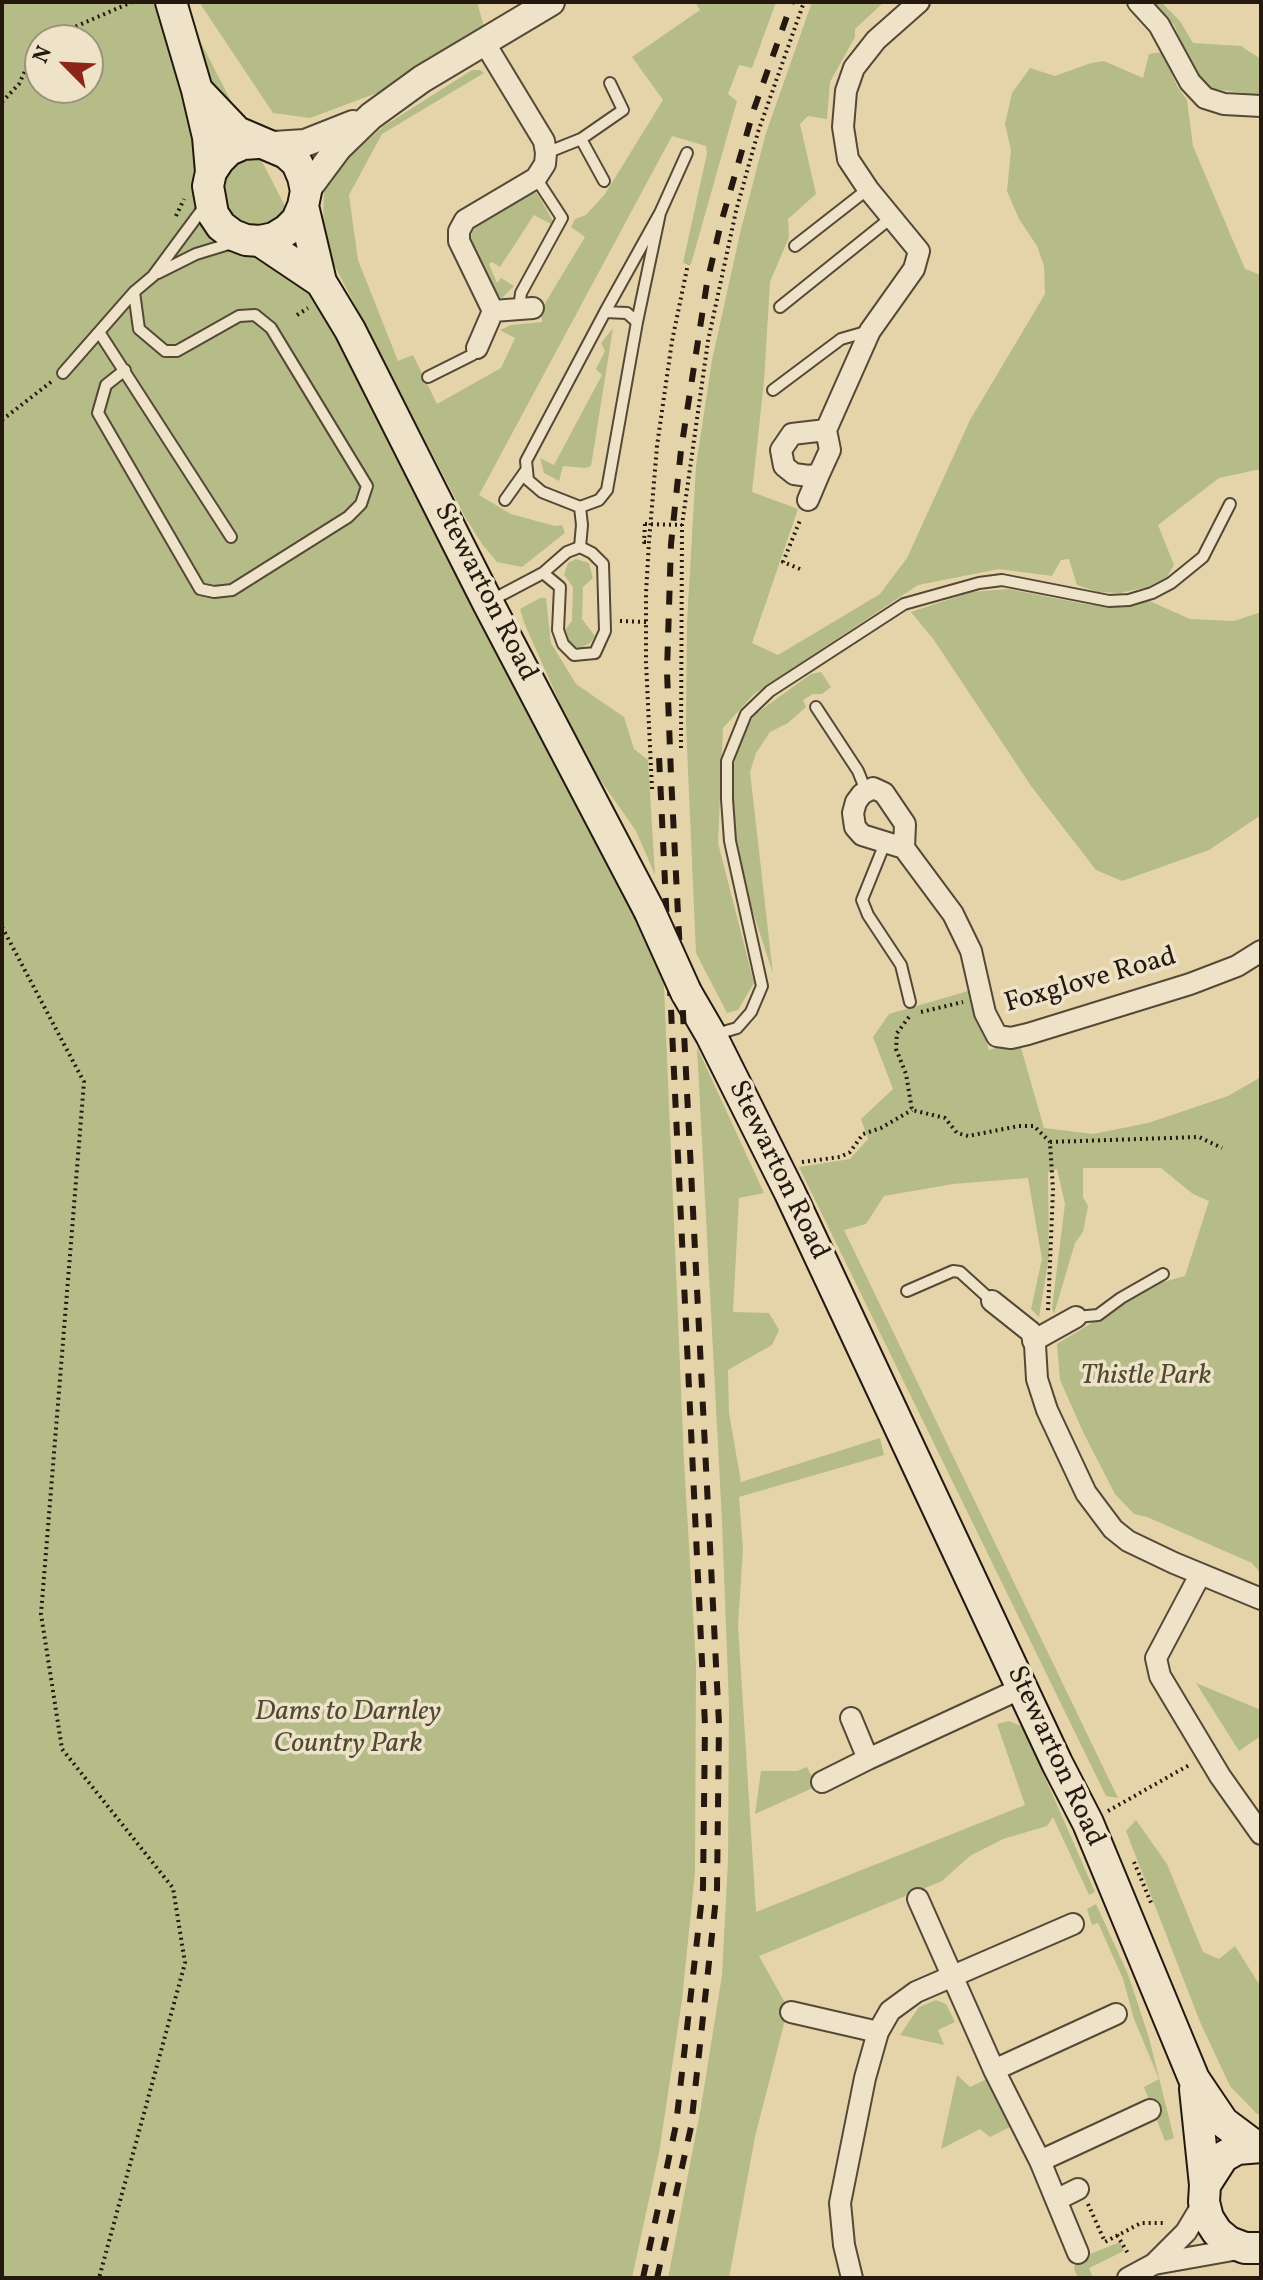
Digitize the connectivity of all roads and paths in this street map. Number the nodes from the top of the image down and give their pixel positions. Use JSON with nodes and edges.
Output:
{"nodes":[{"id":1,"x":132,"y":2,"type":"edge"},
{"id":2,"x":171,"y":2,"type":"edge"},
{"id":3,"x":551,"y":2,"type":"edge"},
{"id":4,"x":804,"y":2,"type":"edge"},
{"id":5,"x":919,"y":2,"type":"edge"},
{"id":6,"x":1138,"y":2,"type":"edge"},
{"id":7,"x":81,"y":24,"type":"edge"},
{"id":8,"x":484,"y":42,"type":"junction"},
{"id":9,"x":24,"y":73,"type":"edge"},
{"id":10,"x":610,"y":83,"type":"dead end"},
{"id":11,"x":197,"y":90,"type":"junction"},
{"id":12,"x":2,"y":102,"type":"edge"},
{"id":13,"x":1261,"y":106,"type":"edge"},
{"id":14,"x":371,"y":116,"type":"junction"},
{"id":15,"x":581,"y":139,"type":"junction"},
{"id":16,"x":266,"y":144,"type":"junction"},
{"id":17,"x":546,"y":153,"type":"junction"},
{"id":18,"x":687,"y":153,"type":"dead end"},
{"id":19,"x":536,"y":178,"type":"junction"},
{"id":20,"x":604,"y":181,"type":"dead end"},
{"id":21,"x":210,"y":187,"type":"junction"},
{"id":22,"x":868,"y":189,"type":"junction"},
{"id":23,"x":304,"y":199,"type":"junction"},
{"id":24,"x":660,"y":213,"type":"junction"},
{"id":25,"x":892,"y":217,"type":"junction"},
{"id":26,"x":253,"y":240,"type":"junction"},
{"id":27,"x":795,"y":246,"type":"dead end"},
{"id":28,"x":688,"y":264,"type":"dead end"},
{"id":29,"x":153,"y":276,"type":"junction"},
{"id":30,"x":321,"y":282,"type":"junction"},
{"id":31,"x":134,"y":292,"type":"junction"},
{"id":32,"x":780,"y":307,"type":"dead end"},
{"id":33,"x":526,"y":308,"type":"joint"},
{"id":34,"x":493,"y":311,"type":"junction"},
{"id":35,"x":605,"y":312,"type":"junction"},
{"id":36,"x":637,"y":322,"type":"junction"},
{"id":37,"x":870,"y":331,"type":"junction"},
{"id":38,"x":99,"y":332,"type":"junction"},
{"id":39,"x":477,"y":348,"type":"joint"},
{"id":40,"x":125,"y":370,"type":"junction"},
{"id":41,"x":63,"y":373,"type":"joint"},
{"id":42,"x":428,"y":377,"type":"dead end"},
{"id":43,"x":773,"y":390,"type":"dead end"},
{"id":44,"x":2,"y":420,"type":"edge"},
{"id":45,"x":826,"y":430,"type":"junction"},
{"id":46,"x":527,"y":469,"type":"junction"},
{"id":47,"x":819,"y":474,"type":"junction"},
{"id":48,"x":505,"y":500,"type":"dead end"},
{"id":49,"x":808,"y":500,"type":"joint"},
{"id":50,"x":1230,"y":504,"type":"dead end"},
{"id":51,"x":580,"y":507,"type":"junction"},
{"id":52,"x":682,"y":525,"type":"junction"},
{"id":53,"x":231,"y":537,"type":"dead end"},
{"id":54,"x":649,"y":542,"type":"junction"},
{"id":55,"x":580,"y":547,"type":"junction"},
{"id":56,"x":800,"y":569,"type":"dead end"},
{"id":57,"x":543,"y":573,"type":"junction"},
{"id":58,"x":488,"y":603,"type":"junction"},
{"id":59,"x":604,"y":621,"type":"junction"},
{"id":60,"x":646,"y":622,"type":"junction"},
{"id":61,"x":816,"y":707,"type":"dead end"},
{"id":62,"x":681,"y":748,"type":"dead end"},
{"id":63,"x":652,"y":789,"type":"dead end"},
{"id":64,"x":866,"y":791,"type":"junction"},
{"id":65,"x":895,"y":845,"type":"junction"},
{"id":66,"x":2,"y":927,"type":"edge"},
{"id":67,"x":1261,"y":951,"type":"edge"},
{"id":68,"x":980,"y":997,"type":"junction"},
{"id":69,"x":910,"y":1002,"type":"dead end"},
{"id":70,"x":711,"y":1035,"type":"junction"},
{"id":71,"x":912,"y":1110,"type":"junction"},
{"id":72,"x":1050,"y":1142,"type":"junction"},
{"id":73,"x":1222,"y":1148,"type":"dead end"},
{"id":74,"x":794,"y":1163,"type":"dead end"},
{"id":75,"x":1163,"y":1274,"type":"dead end"},
{"id":76,"x":907,"y":1291,"type":"dead end"},
{"id":77,"x":992,"y":1301,"type":"joint"},
{"id":78,"x":1076,"y":1317,"type":"joint"},
{"id":79,"x":1042,"y":1335,"type":"junction"},
{"id":80,"x":1200,"y":1575,"type":"junction"},
{"id":81,"x":1261,"y":1599,"type":"edge"},
{"id":82,"x":1022,"y":1688,"type":"junction"},
{"id":83,"x":851,"y":1718,"type":"dead end"},
{"id":84,"x":1207,"y":1755,"type":"junction"},
{"id":85,"x":868,"y":1759,"type":"junction"},
{"id":86,"x":822,"y":1782,"type":"dead end"},
{"id":87,"x":1088,"y":1823,"type":"junction"},
{"id":88,"x":1261,"y":1834,"type":"edge"},
{"id":89,"x":918,"y":1899,"type":"dead end"},
{"id":90,"x":1073,"y":1924,"type":"dead end"},
{"id":91,"x":952,"y":1977,"type":"junction"},
{"id":92,"x":791,"y":2012,"type":"dead end"},
{"id":93,"x":1116,"y":2014,"type":"dead end"},
{"id":94,"x":878,"y":2032,"type":"junction"},
{"id":95,"x":994,"y":2070,"type":"junction"},
{"id":96,"x":1194,"y":2079,"type":"junction"},
{"id":97,"x":1150,"y":2110,"type":"dead end"},
{"id":98,"x":1258,"y":2146,"type":"edge"},
{"id":99,"x":1040,"y":2161,"type":"junction"},
{"id":100,"x":1078,"y":2189,"type":"joint"},
{"id":101,"x":1205,"y":2193,"type":"junction"},
{"id":102,"x":1056,"y":2200,"type":"junction"},
{"id":103,"x":1167,"y":2223,"type":"dead end"},
{"id":104,"x":1117,"y":2235,"type":"junction"},
{"id":105,"x":1257,"y":2248,"type":"edge"},
{"id":106,"x":1078,"y":2253,"type":"dead end"},
{"id":107,"x":1130,"y":2257,"type":"dead end"},
{"id":108,"x":1154,"y":2264,"type":"junction"},
{"id":109,"x":99,"y":2278,"type":"edge"},
{"id":110,"x":852,"y":2278,"type":"edge"},
{"id":111,"x":1128,"y":2278,"type":"edge"}],
"edges":[{"from":1,"to":7,"type":"path"},
{"from":2,"to":11,"type":"main road","name":"Stewarton Road"},
{"from":3,"to":8,"type":"street"},
{"from":4,"to":52,"type":"path"},
{"from":5,"to":22,"type":"street"},
{"from":6,"to":13,"type":"street"},
{"from":8,"to":14,"type":"street"},
{"from":8,"to":17,"type":"street"},
{"from":9,"to":12,"type":"path"},
{"from":10,"to":15,"type":"lane"},
{"from":11,"to":16,"type":"main road","name":"Stewarton Road"},
{"from":11,"to":21,"type":"main road","name":"Stewarton Road"},
{"from":14,"to":16,"type":"street"},
{"from":14,"to":23,"type":"street"},
{"from":15,"to":17,"type":"lane"},
{"from":15,"to":20,"type":"lane"},
{"from":16,"to":21,"type":"main road"},
{"from":16,"to":23,"type":"main road","name":"Stewarton Road"},
{"from":17,"to":19,"type":"street"},
{"from":18,"to":24,"type":"lane"},
{"from":19,"to":33,"type":"lane"},
{"from":19,"to":34,"type":"street"},
{"from":21,"to":26,"type":"main road","name":"Stewarton Road"},
{"from":21,"to":29,"type":"lane"},
{"from":22,"to":25,"type":"street"},
{"from":22,"to":27,"type":"lane"},
{"from":23,"to":26,"type":"main road"},
{"from":23,"to":30,"type":"main road","name":"Stewarton Road"},
{"from":24,"to":35,"type":"lane"},
{"from":24,"to":36,"type":"lane"},
{"from":25,"to":32,"type":"lane"},
{"from":25,"to":37,"type":"street"},
{"from":26,"to":29,"type":"lane"},
{"from":26,"to":30,"type":"main road","name":"Stewarton Road"},
{"from":28,"to":54,"type":"path"},
{"from":29,"to":31,"type":"lane"},
{"from":30,"to":58,"type":"main road","name":"Stewarton Road"},
{"from":31,"to":38,"type":"lane"},
{"from":31,"to":40,"type":"lane"},
{"from":33,"to":34,"type":"street"},
{"from":34,"to":39,"type":"street"},
{"from":35,"to":36,"type":"lane"},
{"from":35,"to":46,"type":"lane"},
{"from":36,"to":51,"type":"lane"},
{"from":37,"to":43,"type":"lane"},
{"from":37,"to":45,"type":"street"},
{"from":38,"to":40,"type":"lane"},
{"from":38,"to":41,"type":"lane"},
{"from":39,"to":42,"type":"lane"},
{"from":40,"to":53,"type":"lane"},
{"from":41,"to":44,"type":"path"},
{"from":45,"to":47,"type":"street"},
{"from":45,"to":47,"type":"street"},
{"from":46,"to":48,"type":"lane"},
{"from":46,"to":51,"type":"lane"},
{"from":47,"to":49,"type":"street"},
{"from":49,"to":56,"type":"path"},
{"from":50,"to":70,"type":"lane"},
{"from":51,"to":55,"type":"lane"},
{"from":52,"to":54,"type":"path","bridge":true},
{"from":52,"to":62,"type":"path"},
{"from":54,"to":60,"type":"path"},
{"from":55,"to":57,"type":"lane"},
{"from":55,"to":59,"type":"lane"},
{"from":57,"to":58,"type":"lane"},
{"from":57,"to":59,"type":"lane"},
{"from":58,"to":70,"type":"main road","name":"Stewarton Road","bridge":true},
{"from":59,"to":60,"type":"path"},
{"from":60,"to":63,"type":"path"},
{"from":61,"to":64,"type":"lane"},
{"from":64,"to":65,"type":"street","name":"Foxglove Road"},
{"from":64,"to":65,"type":"street","name":"Foxglove Road"},
{"from":65,"to":68,"type":"street","name":"Foxglove Road"},
{"from":65,"to":69,"type":"lane"},
{"from":66,"to":109,"type":"path"},
{"from":67,"to":68,"type":"street","name":"Foxglove Road"},
{"from":68,"to":71,"type":"path"},
{"from":70,"to":82,"type":"main road","name":"Stewarton Road"},
{"from":71,"to":72,"type":"path"},
{"from":71,"to":74,"type":"path"},
{"from":72,"to":73,"type":"path"},
{"from":72,"to":79,"type":"path"},
{"from":75,"to":78,"type":"lane"},
{"from":76,"to":77,"type":"lane"},
{"from":77,"to":79,"type":"street"},
{"from":78,"to":79,"type":"street"},
{"from":79,"to":80,"type":"street"},
{"from":80,"to":81,"type":"street"},
{"from":80,"to":84,"type":"street"},
{"from":82,"to":85,"type":"street"},
{"from":82,"to":87,"type":"main road","name":"Stewarton Road"},
{"from":83,"to":85,"type":"street"},
{"from":84,"to":87,"type":"path"},
{"from":84,"to":88,"type":"street"},
{"from":85,"to":86,"type":"street"},
{"from":87,"to":96,"type":"main road","name":"Stewarton Road"},
{"from":89,"to":91,"type":"street"},
{"from":90,"to":91,"type":"street"},
{"from":91,"to":94,"type":"street"},
{"from":91,"to":95,"type":"street"},
{"from":92,"to":94,"type":"street"},
{"from":93,"to":95,"type":"street"},
{"from":94,"to":110,"type":"street"},
{"from":95,"to":99,"type":"street"},
{"from":96,"to":98,"type":"main road","name":"Stewarton Road"},
{"from":96,"to":101,"type":"main road","name":"Stewarton Road"},
{"from":97,"to":99,"type":"street"},
{"from":98,"to":101,"type":"main road","name":"Stewarton Road"},
{"from":99,"to":102,"type":"street"},
{"from":100,"to":102,"type":"street"},
{"from":100,"to":104,"type":"path"},
{"from":101,"to":105,"type":"main road","name":"Stewarton Road"},
{"from":101,"to":108,"type":"street"},
{"from":102,"to":106,"type":"street"},
{"from":103,"to":104,"type":"path"},
{"from":104,"to":107,"type":"path"},
{"from":105,"to":108,"type":"street"},
{"from":108,"to":111,"type":"street"}]}
